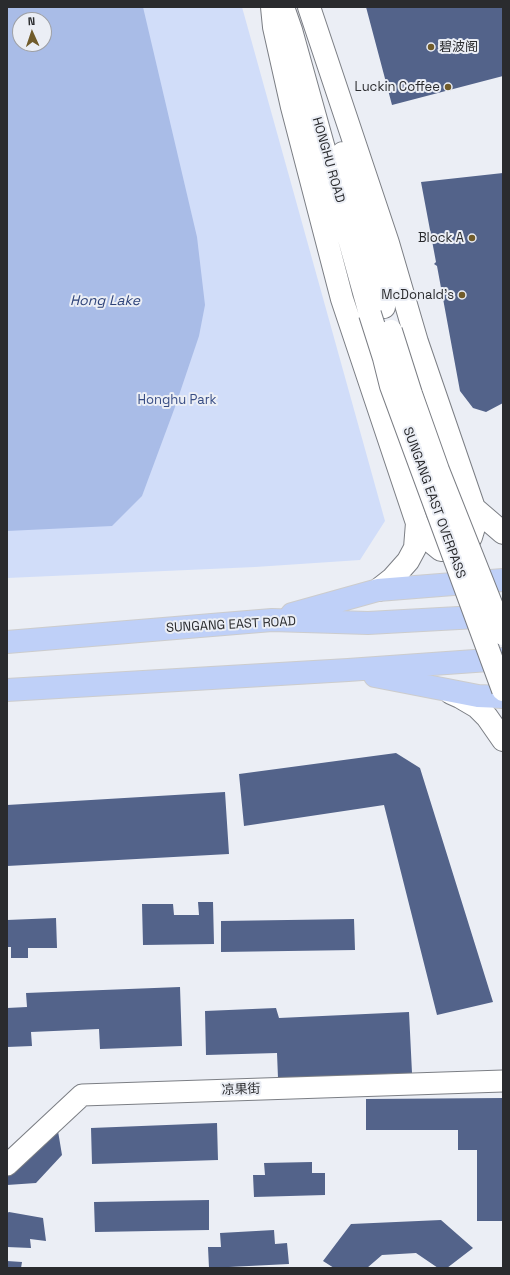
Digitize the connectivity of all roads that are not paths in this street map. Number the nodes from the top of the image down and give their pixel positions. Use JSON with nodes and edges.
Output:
{"nodes":[{"id":1,"x":272,"y":7,"type":"edge"},
{"id":2,"x":283,"y":7,"type":"edge"},
{"id":3,"x":309,"y":7,"type":"edge"},
{"id":4,"x":378,"y":312,"type":"junction"},
{"id":5,"x":474,"y":508,"type":"junction"},
{"id":6,"x":417,"y":523,"type":"junction"},
{"id":7,"x":503,"y":533,"type":"edge"},
{"id":8,"x":503,"y":580,"type":"edge"},
{"id":9,"x":378,"y":590,"type":"junction"},
{"id":10,"x":503,"y":616,"type":"edge"},
{"id":11,"x":272,"y":620,"type":"junction"},
{"id":12,"x":503,"y":634,"type":"edge"},
{"id":13,"x":7,"y":642,"type":"edge"},
{"id":14,"x":503,"y":659,"type":"edge"},
{"id":15,"x":348,"y":670,"type":"junction"},
{"id":16,"x":440,"y":689,"type":"junction"},
{"id":17,"x":7,"y":690,"type":"edge"},
{"id":18,"x":503,"y":690,"type":"edge"},
{"id":19,"x":503,"y":697,"type":"edge"},
{"id":20,"x":503,"y":740,"type":"edge"},
{"id":21,"x":503,"y":1081,"type":"edge"},
{"id":22,"x":7,"y":1165,"type":"edge"}],
"edges":[{"from":1,"to":6,"type":"street"},
{"from":2,"to":4,"type":"street","name":"HONGHU ROAD"},
{"from":3,"to":4,"type":"street","name":"HONGHU ROAD"},
{"from":3,"to":5,"type":"street"},
{"from":4,"to":12,"type":"street","name":"SUNGANG EAST OVERPASS","bridge":true},
{"from":4,"to":18,"type":"street","name":"SUNGANG EAST OVERPASS","bridge":true},
{"from":5,"to":6,"type":"street"},
{"from":5,"to":7,"type":"street"},
{"from":6,"to":9,"type":"street"},
{"from":8,"to":9,"type":"main road"},
{"from":9,"to":11,"type":"main road"},
{"from":10,"to":11,"type":"main road","name":"SUNGANG EAST ROAD"},
{"from":11,"to":13,"type":"main road","name":"SUNGANG EAST ROAD"},
{"from":14,"to":15,"type":"main road"},
{"from":15,"to":16,"type":"main road"},
{"from":15,"to":17,"type":"main road"},
{"from":16,"to":19,"type":"main road"},
{"from":16,"to":20,"type":"street"},
{"from":21,"to":22,"type":"street","name":"凉果街"}]}
